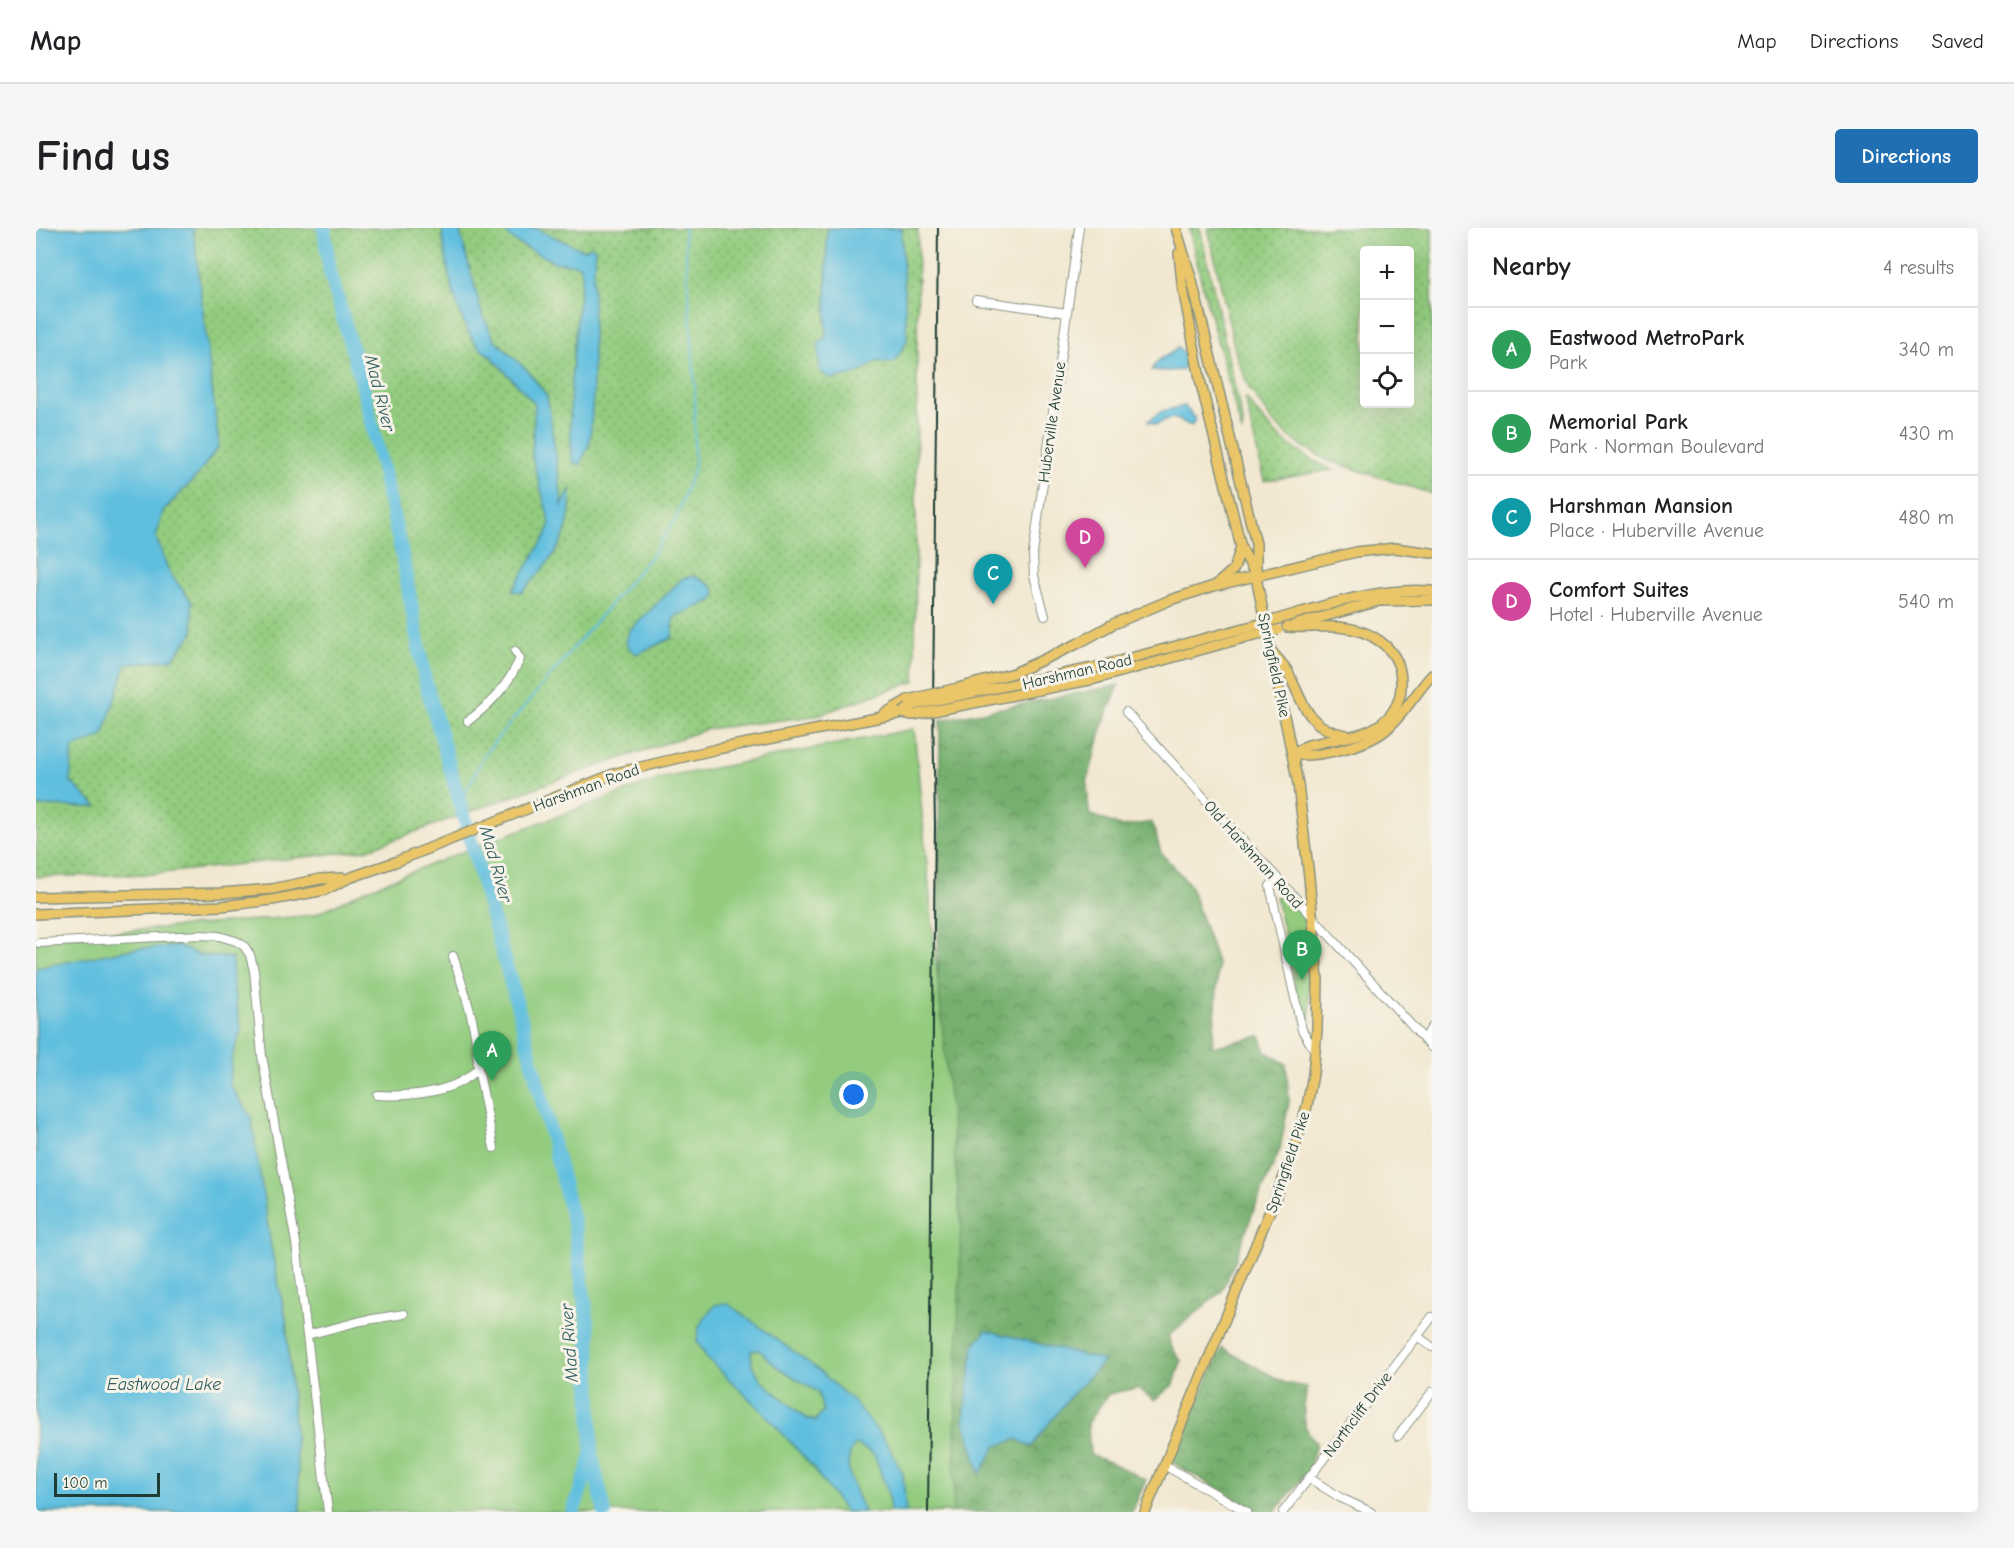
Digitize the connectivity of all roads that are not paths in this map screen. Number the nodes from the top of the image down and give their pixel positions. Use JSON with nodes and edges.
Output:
{"nodes":[{"id":1,"x":1079,"y":228,"type":"edge"},
{"id":2,"x":1177,"y":233,"type":"edge"},
{"id":3,"x":976,"y":300,"type":"dead end"},
{"id":4,"x":1067,"y":313,"type":"junction"},
{"id":5,"x":1241,"y":547,"type":"junction"},
{"id":6,"x":1432,"y":552,"type":"edge"},
{"id":7,"x":1256,"y":577,"type":"junction"},
{"id":8,"x":1214,"y":586,"type":"junction"},
{"id":9,"x":1432,"y":591,"type":"edge"},
{"id":10,"x":1432,"y":600,"type":"edge"},
{"id":11,"x":1045,"y":616,"type":"dead end"},
{"id":12,"x":1280,"y":626,"type":"junction"},
{"id":13,"x":1253,"y":630,"type":"junction"},
{"id":14,"x":1271,"y":650,"type":"junction"},
{"id":15,"x":515,"y":651,"type":"dead end"},
{"id":16,"x":1432,"y":675,"type":"edge"},
{"id":17,"x":957,"y":692,"type":"junction"},
{"id":18,"x":1126,"y":712,"type":"dead end"},
{"id":19,"x":902,"y":713,"type":"junction"},
{"id":20,"x":877,"y":718,"type":"junction"},
{"id":21,"x":468,"y":721,"type":"dead end"},
{"id":22,"x":1360,"y":734,"type":"junction"},
{"id":23,"x":1293,"y":755,"type":"junction"},
{"id":24,"x":349,"y":878,"type":"junction"},
{"id":25,"x":1277,"y":880,"type":"junction"},
{"id":26,"x":36,"y":897,"type":"edge"},
{"id":27,"x":36,"y":914,"type":"edge"},
{"id":28,"x":1313,"y":918,"type":"junction"},
{"id":29,"x":39,"y":943,"type":"dead end"},
{"id":30,"x":453,"y":956,"type":"dead end"},
{"id":31,"x":1432,"y":1027,"type":"edge"},
{"id":32,"x":1424,"y":1040,"type":"junction"},
{"id":33,"x":1432,"y":1048,"type":"edge"},
{"id":34,"x":1315,"y":1051,"type":"junction"},
{"id":35,"x":478,"y":1068,"type":"junction"},
{"id":36,"x":377,"y":1095,"type":"dead end"},
{"id":37,"x":494,"y":1148,"type":"dead end"},
{"id":38,"x":404,"y":1314,"type":"dead end"},
{"id":39,"x":1432,"y":1317,"type":"edge"},
{"id":40,"x":307,"y":1335,"type":"junction"},
{"id":41,"x":1418,"y":1336,"type":"junction"},
{"id":42,"x":1432,"y":1347,"type":"edge"},
{"id":43,"x":1432,"y":1392,"type":"edge"},
{"id":44,"x":1398,"y":1436,"type":"dead end"},
{"id":45,"x":1164,"y":1465,"type":"junction"},
{"id":46,"x":1309,"y":1478,"type":"junction"},
{"id":47,"x":328,"y":1512,"type":"edge"},
{"id":48,"x":1144,"y":1512,"type":"edge"},
{"id":49,"x":1247,"y":1512,"type":"edge"},
{"id":50,"x":1283,"y":1512,"type":"edge"},
{"id":51,"x":1371,"y":1512,"type":"edge"}],
"edges":[{"from":1,"to":4,"type":"street","name":"Huberville Avenue"},
{"from":2,"to":5,"type":"main road","name":"Springfield Pike"},
{"from":2,"to":7,"type":"main road","name":"Springfield Pike"},
{"from":3,"to":4,"type":"street"},
{"from":4,"to":11,"type":"street","name":"Huberville Avenue"},
{"from":5,"to":7,"type":"main road","name":"Springfield Pike"},
{"from":5,"to":8,"type":"main road"},
{"from":6,"to":7,"type":"main road"},
{"from":7,"to":8,"type":"main road"},
{"from":7,"to":14,"type":"main road","name":"Springfield Pike"},
{"from":8,"to":17,"type":"main road"},
{"from":9,"to":12,"type":"main road"},
{"from":10,"to":12,"type":"main road"},
{"from":12,"to":13,"type":"main road","bridge":true},
{"from":12,"to":22,"type":"main road"},
{"from":13,"to":17,"type":"main road","name":"Harshman Road"},
{"from":13,"to":19,"type":"main road","name":"Harshman Road","bridge":true},
{"from":14,"to":22,"type":"main road"},
{"from":14,"to":23,"type":"main road","name":"Springfield Pike"},
{"from":15,"to":21,"type":"street"},
{"from":16,"to":23,"type":"main road"},
{"from":17,"to":19,"type":"main road","name":"Harshman Road","bridge":true},
{"from":17,"to":20,"type":"main road","bridge":true},
{"from":18,"to":25,"type":"street","name":"Old Harshman Road"},
{"from":19,"to":20,"type":"main road","name":"Harshman Road"},
{"from":20,"to":24,"type":"main road","name":"Harshman Road"},
{"from":22,"to":23,"type":"main road"},
{"from":23,"to":28,"type":"main road","name":"Springfield Pike"},
{"from":24,"to":26,"type":"main road","name":"Harshman Road"},
{"from":24,"to":27,"type":"main road","name":"Harshman Road"},
{"from":25,"to":28,"type":"street","name":"Old Harshman Road"},
{"from":25,"to":34,"type":"street"},
{"from":28,"to":32,"type":"street","name":"Old Harshman Road"},
{"from":28,"to":34,"type":"main road","name":"Springfield Pike"},
{"from":29,"to":40,"type":"street"},
{"from":30,"to":35,"type":"street"},
{"from":31,"to":32,"type":"street"},
{"from":32,"to":33,"type":"street","name":"Old Harshman Road"},
{"from":34,"to":45,"type":"main road","name":"Springfield Pike"},
{"from":35,"to":36,"type":"street"},
{"from":35,"to":37,"type":"street"},
{"from":38,"to":40,"type":"street"},
{"from":39,"to":41,"type":"street","name":"Northcliff Drive"},
{"from":40,"to":47,"type":"street"},
{"from":41,"to":42,"type":"street"},
{"from":41,"to":46,"type":"street","name":"Northcliff Drive"},
{"from":43,"to":44,"type":"street"},
{"from":45,"to":48,"type":"main road","name":"Springfield Pike"},
{"from":45,"to":49,"type":"street"},
{"from":46,"to":50,"type":"street","name":"Northcliff Drive"},
{"from":46,"to":51,"type":"street"}]}
